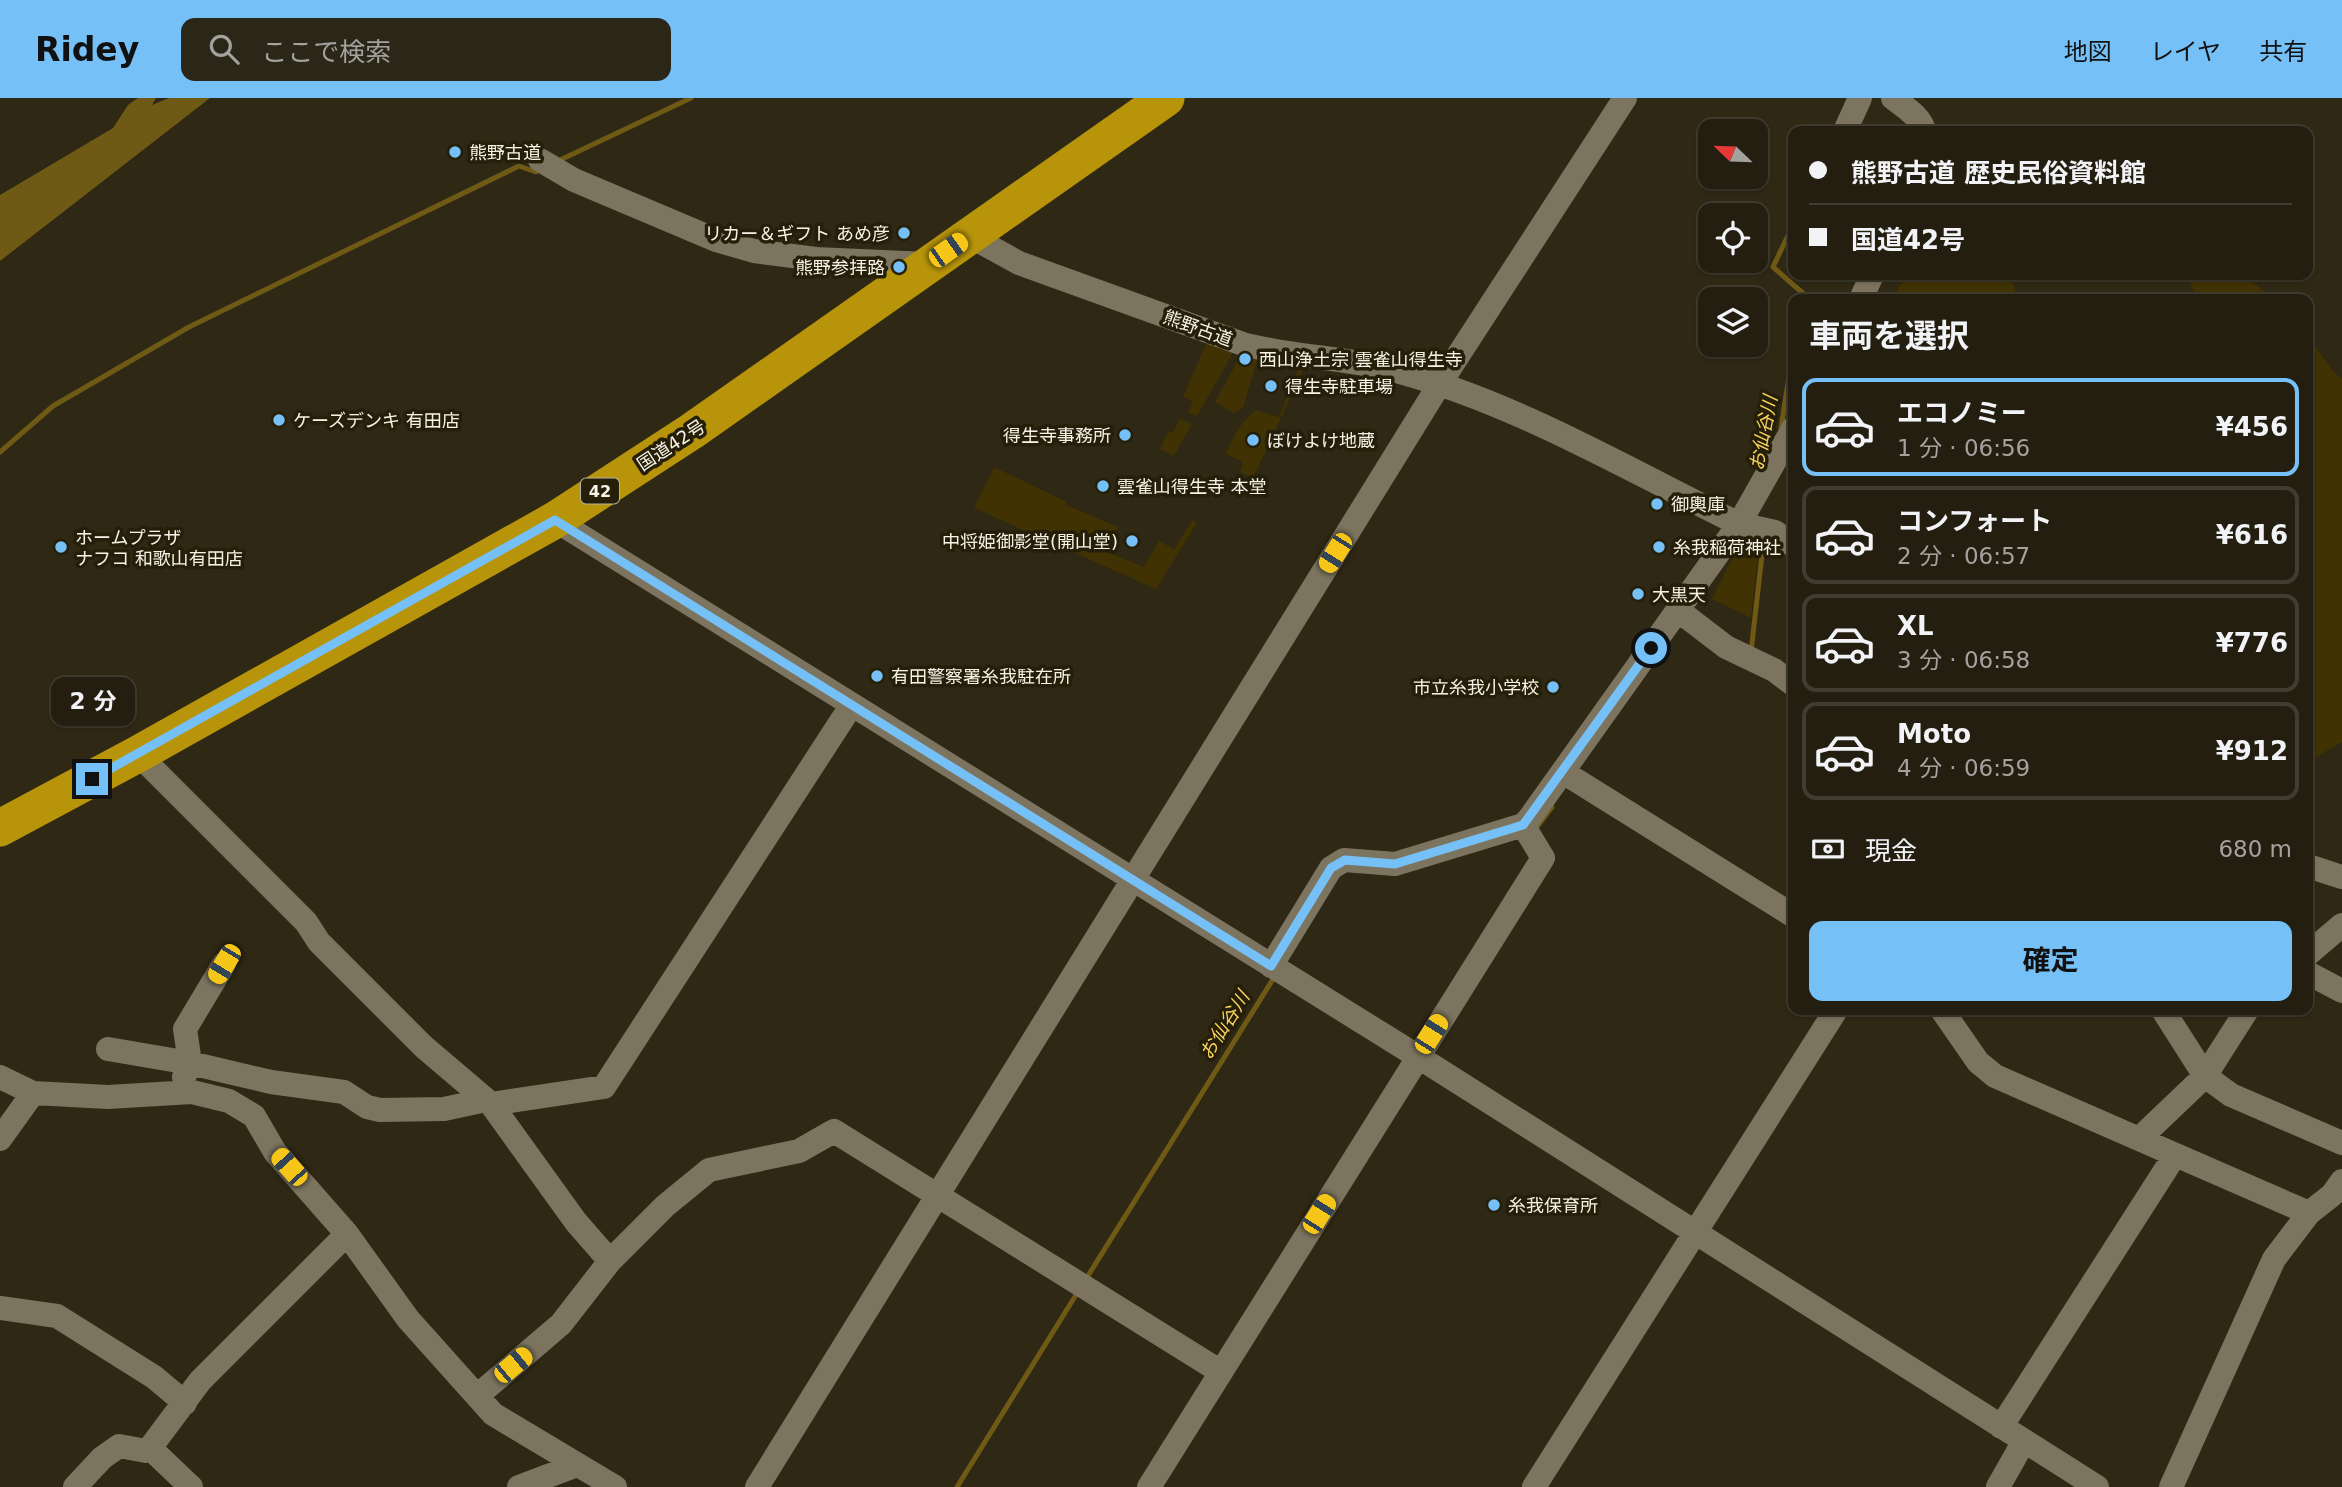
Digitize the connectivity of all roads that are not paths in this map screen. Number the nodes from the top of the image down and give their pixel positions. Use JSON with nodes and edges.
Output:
{"nodes":[{"id":1,"x":1166,"y":98,"type":"edge"},
{"id":2,"x":1625,"y":98,"type":"edge"},
{"id":3,"x":1860,"y":98,"type":"edge"},
{"id":4,"x":1893,"y":98,"type":"edge"},
{"id":5,"x":1847,"y":126,"type":"edge"},
{"id":6,"x":1923,"y":126,"type":"edge"},
{"id":7,"x":540,"y":160,"type":"dead end"},
{"id":8,"x":968,"y":235,"type":"junction"},
{"id":9,"x":928,"y":264,"type":"junction"},
{"id":10,"x":1439,"y":385,"type":"junction"},
{"id":11,"x":1788,"y":438,"type":"edge"},
{"id":12,"x":555,"y":520,"type":"junction"},
{"id":13,"x":1739,"y":524,"type":"junction"},
{"id":14,"x":1788,"y":542,"type":"edge"},
{"id":15,"x":1679,"y":611,"type":"junction"},
{"id":16,"x":1788,"y":680,"type":"edge"},
{"id":17,"x":851,"y":706,"type":"junction"},
{"id":18,"x":138,"y":754,"type":"junction"},
{"id":19,"x":1563,"y":772,"type":"junction"},
{"id":20,"x":1523,"y":825,"type":"junction"},
{"id":21,"x":0,"y":828,"type":"edge"},
{"id":22,"x":2313,"y":868,"type":"edge"},
{"id":23,"x":2342,"y":877,"type":"edge"},
{"id":24,"x":1133,"y":881,"type":"junction"},
{"id":25,"x":1788,"y":912,"type":"edge"},
{"id":26,"x":2342,"y":925,"type":"edge"},
{"id":27,"x":2313,"y":950,"type":"edge"},
{"id":28,"x":224,"y":964,"type":"dead end"},
{"id":29,"x":1271,"y":966,"type":"junction"},
{"id":30,"x":2313,"y":976,"type":"edge"},
{"id":31,"x":2342,"y":991,"type":"edge"},
{"id":32,"x":1833,"y":1015,"type":"edge"},
{"id":33,"x":1945,"y":1015,"type":"edge"},
{"id":34,"x":2166,"y":1015,"type":"edge"},
{"id":35,"x":2244,"y":1015,"type":"edge"},
{"id":36,"x":108,"y":1049,"type":"dead end"},
{"id":37,"x":1418,"y":1056,"type":"junction"},
{"id":38,"x":190,"y":1063,"type":"junction"},
{"id":39,"x":2206,"y":1076,"type":"junction"},
{"id":40,"x":0,"y":1077,"type":"edge"},
{"id":41,"x":33,"y":1093,"type":"junction"},
{"id":42,"x":178,"y":1093,"type":"junction"},
{"id":43,"x":489,"y":1102,"type":"junction"},
{"id":44,"x":0,"y":1139,"type":"edge"},
{"id":45,"x":2139,"y":1139,"type":"junction"},
{"id":46,"x":2342,"y":1143,"type":"edge"},
{"id":47,"x":2175,"y":1155,"type":"junction"},
{"id":48,"x":2342,"y":1181,"type":"edge"},
{"id":49,"x":938,"y":1195,"type":"junction"},
{"id":50,"x":2309,"y":1213,"type":"junction"},
{"id":51,"x":1693,"y":1233,"type":"junction"},
{"id":52,"x":347,"y":1234,"type":"junction"},
{"id":53,"x":610,"y":1261,"type":"junction"},
{"id":54,"x":0,"y":1308,"type":"edge"},
{"id":55,"x":1221,"y":1372,"type":"junction"},
{"id":56,"x":477,"y":1396,"type":"junction"},
{"id":57,"x":186,"y":1403,"type":"junction"},
{"id":58,"x":2001,"y":1427,"type":"junction"},
{"id":59,"x":2024,"y":1441,"type":"junction"},
{"id":60,"x":150,"y":1448,"type":"junction"},
{"id":61,"x":577,"y":1465,"type":"junction"},
{"id":62,"x":75,"y":1487,"type":"edge"},
{"id":63,"x":191,"y":1487,"type":"edge"},
{"id":64,"x":519,"y":1487,"type":"edge"},
{"id":65,"x":615,"y":1487,"type":"edge"},
{"id":66,"x":757,"y":1487,"type":"edge"},
{"id":67,"x":1149,"y":1487,"type":"edge"},
{"id":68,"x":1534,"y":1487,"type":"edge"},
{"id":69,"x":1998,"y":1487,"type":"edge"},
{"id":70,"x":2097,"y":1487,"type":"edge"},
{"id":71,"x":2171,"y":1487,"type":"edge"}],
"edges":[{"from":1,"to":8,"type":"highway","name":"国道42号","number":"42"},
{"from":2,"to":10,"type":"street"},
{"from":3,"to":5,"type":"street"},
{"from":4,"to":6,"type":"street"},
{"from":7,"to":9,"type":"street"},
{"from":8,"to":9,"type":"highway","name":"国道42号","number":"42"},
{"from":8,"to":10,"type":"street","name":"熊野古道"},
{"from":9,"to":12,"type":"highway","name":"国道42号","number":"42"},
{"from":10,"to":13,"type":"street","name":"熊野古道"},
{"from":10,"to":24,"type":"street"},
{"from":11,"to":13,"type":"street"},
{"from":12,"to":17,"type":"street"},
{"from":12,"to":18,"type":"highway","name":"国道42号","number":"42"},
{"from":13,"to":14,"type":"street","name":"熊野古道"},
{"from":13,"to":15,"type":"street"},
{"from":15,"to":16,"type":"street"},
{"from":15,"to":19,"type":"street"},
{"from":17,"to":24,"type":"street"},
{"from":17,"to":43,"type":"street"},
{"from":18,"to":21,"type":"highway","name":"国道42号","number":"42"},
{"from":18,"to":43,"type":"street"},
{"from":19,"to":20,"type":"street"},
{"from":19,"to":25,"type":"street"},
{"from":20,"to":29,"type":"street"},
{"from":20,"to":37,"type":"street"},
{"from":22,"to":23,"type":"street"},
{"from":24,"to":29,"type":"street"},
{"from":24,"to":49,"type":"street"},
{"from":26,"to":27,"type":"street"},
{"from":28,"to":38,"type":"street"},
{"from":29,"to":37,"type":"street"},
{"from":30,"to":31,"type":"street"},
{"from":32,"to":51,"type":"street"},
{"from":33,"to":45,"type":"street"},
{"from":34,"to":39,"type":"street"},
{"from":35,"to":39,"type":"street"},
{"from":36,"to":38,"type":"street"},
{"from":37,"to":51,"type":"street"},
{"from":37,"to":55,"type":"street"},
{"from":38,"to":42,"type":"street"},
{"from":38,"to":43,"type":"street"},
{"from":39,"to":45,"type":"street"},
{"from":39,"to":46,"type":"street"},
{"from":40,"to":41,"type":"street"},
{"from":41,"to":42,"type":"street"},
{"from":41,"to":44,"type":"street"},
{"from":42,"to":52,"type":"street"},
{"from":43,"to":53,"type":"street"},
{"from":45,"to":47,"type":"street"},
{"from":47,"to":50,"type":"street"},
{"from":47,"to":58,"type":"street"},
{"from":48,"to":50,"type":"street"},
{"from":49,"to":53,"type":"street"},
{"from":49,"to":55,"type":"street"},
{"from":49,"to":66,"type":"street"},
{"from":50,"to":71,"type":"street"},
{"from":51,"to":58,"type":"street"},
{"from":51,"to":68,"type":"street"},
{"from":52,"to":56,"type":"street"},
{"from":52,"to":57,"type":"street"},
{"from":53,"to":56,"type":"street"},
{"from":54,"to":57,"type":"street"},
{"from":55,"to":67,"type":"street"},
{"from":56,"to":61,"type":"street"},
{"from":57,"to":60,"type":"street"},
{"from":58,"to":59,"type":"street"},
{"from":59,"to":69,"type":"street"},
{"from":59,"to":70,"type":"street"},
{"from":60,"to":62,"type":"street"},
{"from":60,"to":63,"type":"street"},
{"from":61,"to":64,"type":"street"},
{"from":61,"to":65,"type":"street"}]}
